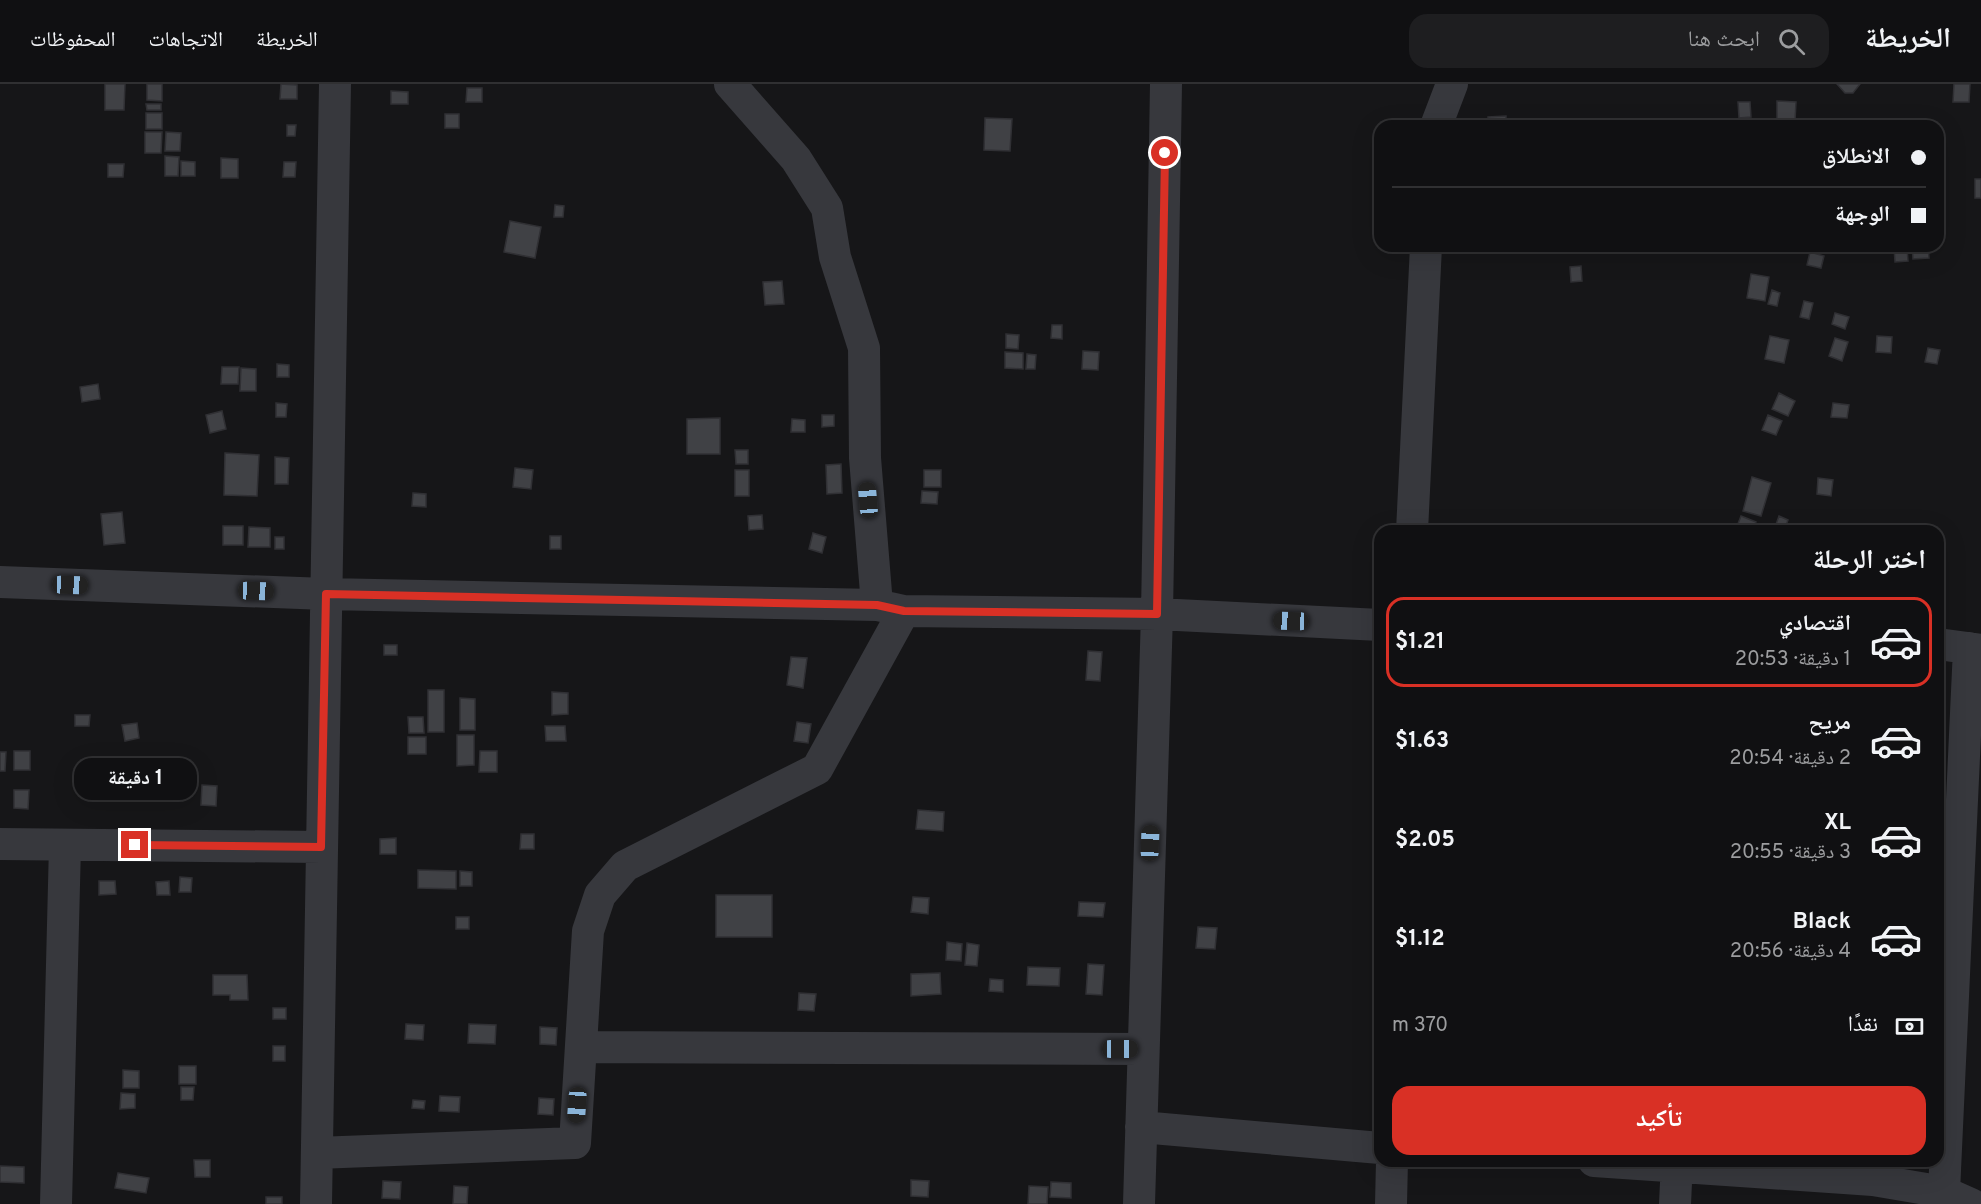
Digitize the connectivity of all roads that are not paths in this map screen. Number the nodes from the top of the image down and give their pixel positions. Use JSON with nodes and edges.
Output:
{"nodes":[{"id":1,"x":335,"y":84,"type":"edge"},
{"id":2,"x":730,"y":84,"type":"edge"},
{"id":3,"x":1166,"y":84,"type":"edge"},
{"id":4,"x":1452,"y":84,"type":"edge"},
{"id":5,"x":1438,"y":120,"type":"edge"},
{"id":6,"x":1426,"y":252,"type":"edge"},
{"id":7,"x":1412,"y":525,"type":"edge"},
{"id":8,"x":0,"y":582,"type":"edge"},
{"id":9,"x":326,"y":594,"type":"junction"},
{"id":10,"x":891,"y":608,"type":"junction"},
{"id":11,"x":1157,"y":614,"type":"junction"},
{"id":12,"x":1374,"y":625,"type":"edge"},
{"id":13,"x":1944,"y":645,"type":"edge"},
{"id":14,"x":1975,"y":649,"type":"edge"},
{"id":15,"x":0,"y":844,"type":"edge"},
{"id":16,"x":65,"y":845,"type":"junction"},
{"id":17,"x":321,"y":847,"type":"junction"},
{"id":18,"x":581,"y":1047,"type":"junction"},
{"id":19,"x":1143,"y":1049,"type":"junction"},
{"id":20,"x":1141,"y":1127,"type":"junction"},
{"id":21,"x":1374,"y":1147,"type":"edge"},
{"id":22,"x":317,"y":1153,"type":"junction"},
{"id":23,"x":1392,"y":1167,"type":"edge"},
{"id":24,"x":1676,"y":1167,"type":"edge"},
{"id":25,"x":1722,"y":1167,"type":"edge"},
{"id":26,"x":1957,"y":1198,"type":"edge"},
{"id":27,"x":56,"y":1204,"type":"edge"},
{"id":28,"x":316,"y":1204,"type":"edge"},
{"id":29,"x":1139,"y":1204,"type":"edge"},
{"id":30,"x":1392,"y":1204,"type":"edge"},
{"id":31,"x":1675,"y":1204,"type":"edge"}],
"edges":[{"from":1,"to":9,"type":"street"},
{"from":2,"to":10,"type":"street"},
{"from":3,"to":11,"type":"street"},
{"from":4,"to":5,"type":"street"},
{"from":6,"to":7,"type":"street"},
{"from":8,"to":9,"type":"street"},
{"from":9,"to":10,"type":"street"},
{"from":9,"to":17,"type":"street"},
{"from":10,"to":11,"type":"street"},
{"from":10,"to":18,"type":"street"},
{"from":11,"to":12,"type":"street"},
{"from":11,"to":19,"type":"street"},
{"from":13,"to":14,"type":"street"},
{"from":14,"to":26,"type":"street"},
{"from":15,"to":16,"type":"street"},
{"from":16,"to":17,"type":"street"},
{"from":16,"to":27,"type":"street"},
{"from":17,"to":22,"type":"street"},
{"from":18,"to":19,"type":"street"},
{"from":18,"to":22,"type":"street"},
{"from":19,"to":20,"type":"street"},
{"from":20,"to":21,"type":"street"},
{"from":20,"to":29,"type":"street"},
{"from":22,"to":28,"type":"street"},
{"from":23,"to":30,"type":"street"},
{"from":24,"to":31,"type":"street"},
{"from":25,"to":26,"type":"street"}]}
